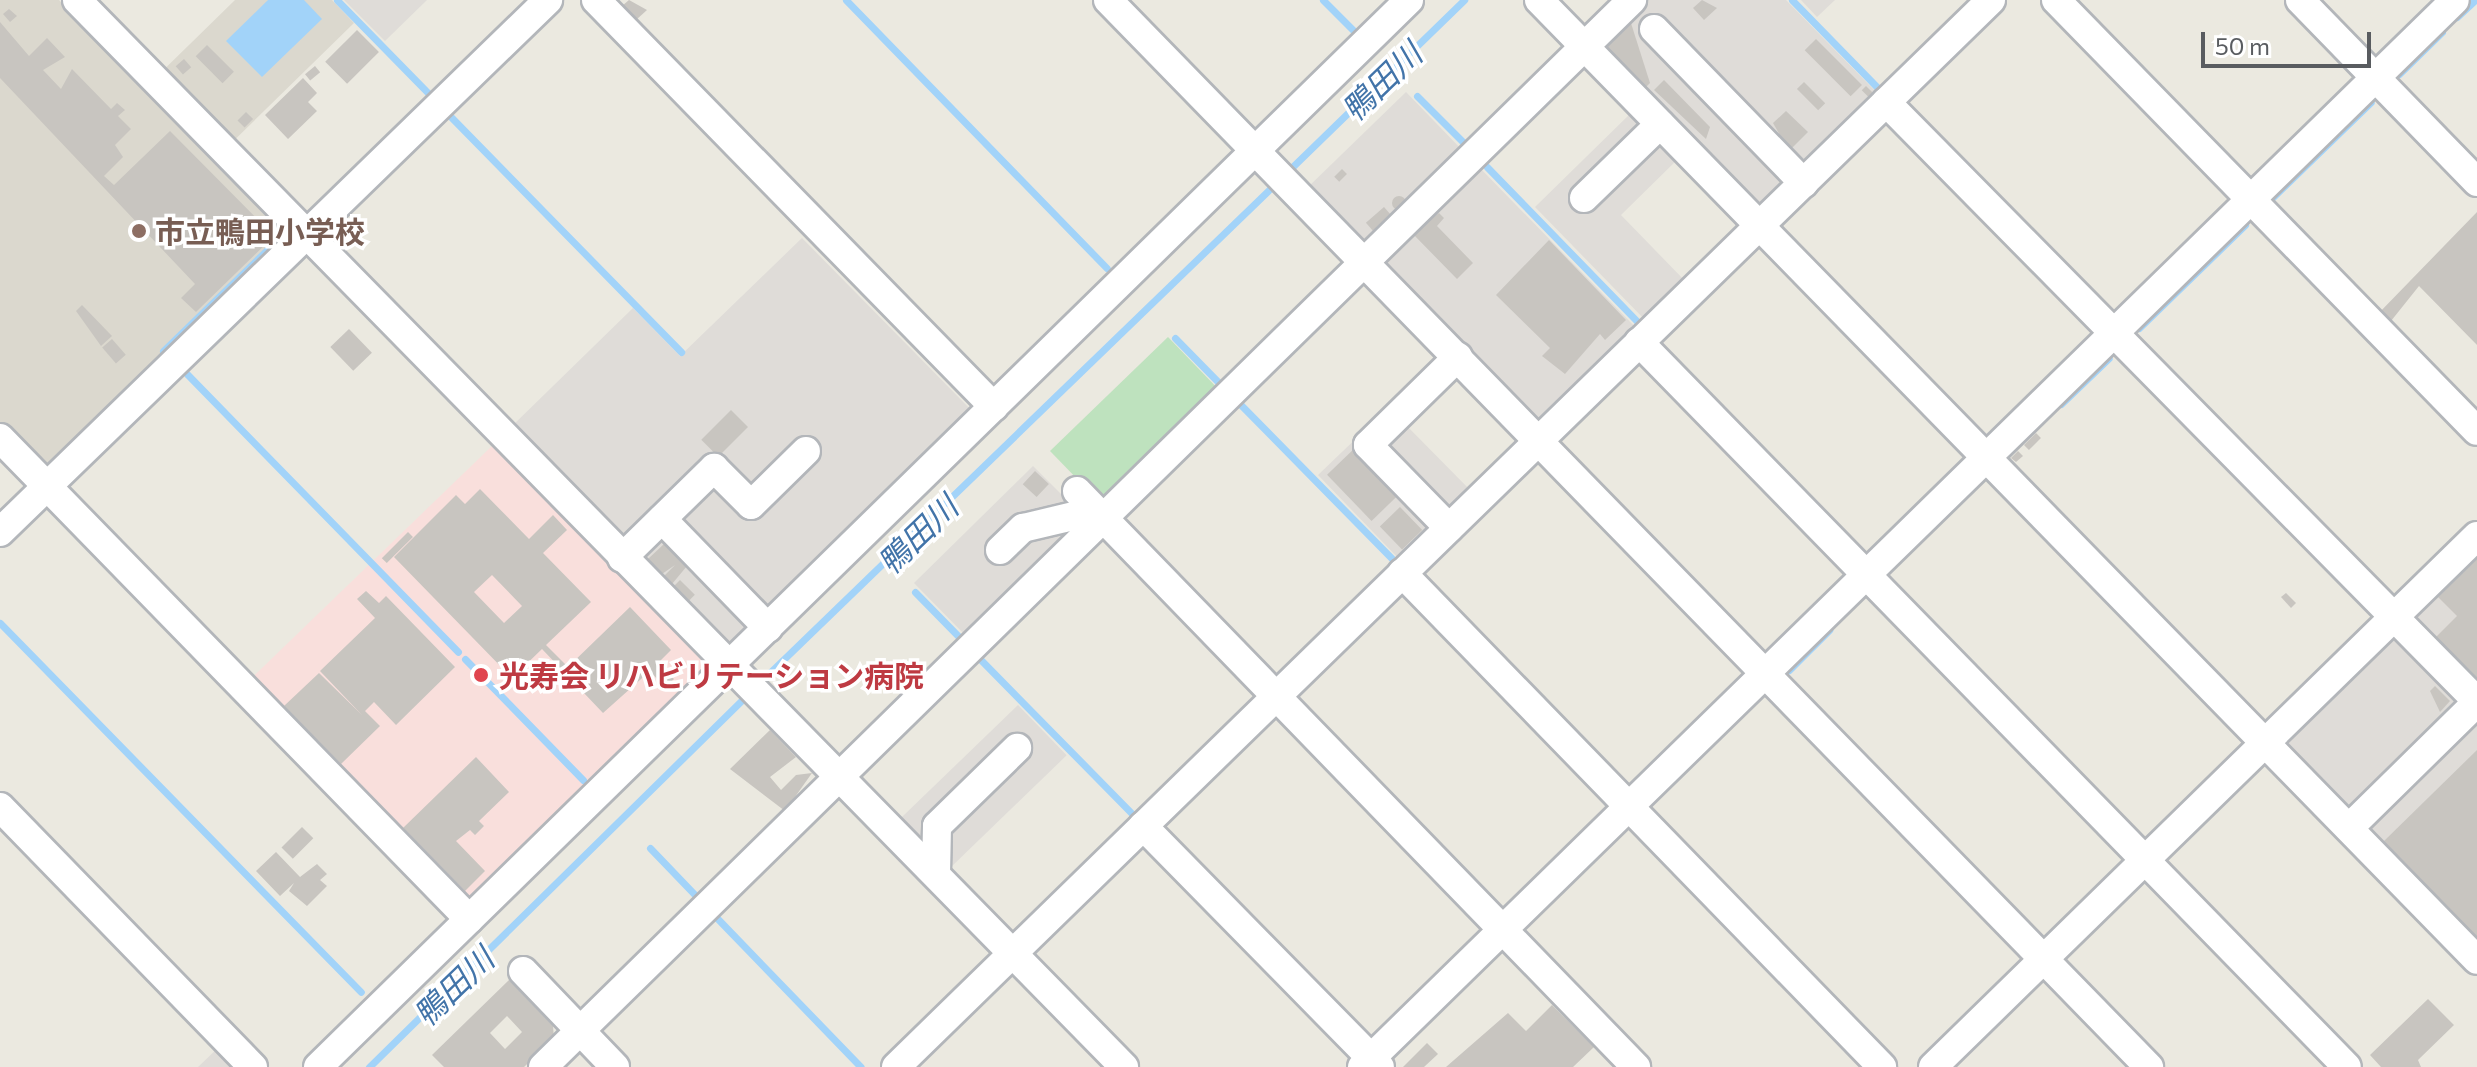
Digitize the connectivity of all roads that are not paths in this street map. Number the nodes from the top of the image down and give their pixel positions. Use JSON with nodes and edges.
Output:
{"nodes":[{"id":1,"x":77,"y":0,"type":"edge"},
{"id":2,"x":548,"y":0,"type":"edge"},
{"id":3,"x":596,"y":0,"type":"edge"},
{"id":4,"x":1108,"y":0,"type":"edge"},
{"id":5,"x":1409,"y":0,"type":"edge"},
{"id":6,"x":1539,"y":0,"type":"edge"},
{"id":7,"x":1991,"y":0,"type":"edge"},
{"id":8,"x":2056,"y":0,"type":"edge"},
{"id":9,"x":2300,"y":0,"type":"edge"},
{"id":10,"x":2455,"y":0,"type":"edge"},
{"id":11,"x":1627,"y":2,"type":"edge"},
{"id":12,"x":1654,"y":29,"type":"dead end"},
{"id":13,"x":1584,"y":47,"type":"junction"},
{"id":14,"x":2375,"y":77,"type":"junction"},
{"id":15,"x":1886,"y":102,"type":"junction"},
{"id":16,"x":1660,"y":124,"type":"junction"},
{"id":17,"x":1259,"y":156,"type":"junction"},
{"id":18,"x":2477,"y":182,"type":"edge"},
{"id":19,"x":1804,"y":183,"type":"junction"},
{"id":20,"x":1584,"y":198,"type":"dead end"},
{"id":21,"x":2250,"y":199,"type":"junction"},
{"id":22,"x":1759,"y":226,"type":"junction"},
{"id":23,"x":305,"y":233,"type":"junction"},
{"id":24,"x":1365,"y":261,"type":"junction"},
{"id":25,"x":2113,"y":333,"type":"junction"},
{"id":26,"x":1639,"y":342,"type":"junction"},
{"id":27,"x":1458,"y":357,"type":"junction"},
{"id":28,"x":994,"y":407,"type":"junction"},
{"id":29,"x":2477,"y":431,"type":"edge"},
{"id":30,"x":0,"y":438,"type":"edge"},
{"id":31,"x":1539,"y":440,"type":"junction"},
{"id":32,"x":806,"y":451,"type":"dead end"},
{"id":33,"x":1985,"y":457,"type":"junction"},
{"id":34,"x":47,"y":486,"type":"junction"},
{"id":35,"x":1092,"y":507,"type":"junction"},
{"id":36,"x":662,"y":519,"type":"junction"},
{"id":37,"x":1449,"y":528,"type":"junction"},
{"id":38,"x":0,"y":532,"type":"edge"},
{"id":39,"x":2477,"y":536,"type":"edge"},
{"id":40,"x":1000,"y":550,"type":"dead end"},
{"id":41,"x":622,"y":558,"type":"junction"},
{"id":42,"x":1402,"y":573,"type":"junction"},
{"id":43,"x":1865,"y":575,"type":"junction"},
{"id":44,"x":2394,"y":616,"type":"junction"},
{"id":45,"x":768,"y":628,"type":"junction"},
{"id":46,"x":733,"y":672,"type":"junction"},
{"id":47,"x":1763,"y":675,"type":"junction"},
{"id":48,"x":1276,"y":696,"type":"junction"},
{"id":49,"x":2477,"y":701,"type":"edge"},
{"id":50,"x":2265,"y":743,"type":"junction"},
{"id":51,"x":1017,"y":748,"type":"dead end"},
{"id":52,"x":840,"y":776,"type":"junction"},
{"id":53,"x":1629,"y":806,"type":"junction"},
{"id":54,"x":0,"y":807,"type":"edge"},
{"id":55,"x":1143,"y":826,"type":"junction"},
{"id":56,"x":2349,"y":828,"type":"junction"},
{"id":57,"x":2143,"y":862,"type":"junction"},
{"id":58,"x":936,"y":874,"type":"junction"},
{"id":59,"x":469,"y":919,"type":"junction"},
{"id":60,"x":1503,"y":929,"type":"junction"},
{"id":61,"x":1013,"y":953,"type":"junction"},
{"id":62,"x":2044,"y":959,"type":"junction"},
{"id":63,"x":2477,"y":960,"type":"edge"},
{"id":64,"x":523,"y":971,"type":"dead end"},
{"id":65,"x":580,"y":1030,"type":"junction"},
{"id":66,"x":1371,"y":1064,"type":"edge"},
{"id":67,"x":253,"y":1067,"type":"edge"},
{"id":68,"x":318,"y":1067,"type":"edge"},
{"id":69,"x":543,"y":1067,"type":"edge"},
{"id":70,"x":615,"y":1067,"type":"edge"},
{"id":71,"x":896,"y":1067,"type":"edge"},
{"id":72,"x":1124,"y":1067,"type":"edge"},
{"id":73,"x":1636,"y":1067,"type":"edge"},
{"id":74,"x":1882,"y":1067,"type":"edge"},
{"id":75,"x":1933,"y":1067,"type":"edge"},
{"id":76,"x":2149,"y":1067,"type":"edge"},
{"id":77,"x":2347,"y":1067,"type":"edge"}],
"edges":[{"from":1,"to":23,"type":"street"},
{"from":2,"to":23,"type":"street"},
{"from":3,"to":28,"type":"street"},
{"from":4,"to":17,"type":"street"},
{"from":5,"to":17,"type":"street"},
{"from":6,"to":13,"type":"street"},
{"from":7,"to":15,"type":"street"},
{"from":8,"to":21,"type":"street"},
{"from":9,"to":14,"type":"street"},
{"from":10,"to":14,"type":"street"},
{"from":11,"to":13,"type":"street"},
{"from":12,"to":19,"type":"street"},
{"from":13,"to":16,"type":"street"},
{"from":13,"to":24,"type":"street"},
{"from":14,"to":18,"type":"street"},
{"from":14,"to":21,"type":"street"},
{"from":15,"to":19,"type":"street"},
{"from":15,"to":25,"type":"street"},
{"from":16,"to":20,"type":"street"},
{"from":16,"to":22,"type":"street"},
{"from":17,"to":24,"type":"street"},
{"from":17,"to":28,"type":"street"},
{"from":19,"to":22,"type":"street"},
{"from":21,"to":25,"type":"street"},
{"from":21,"to":29,"type":"street"},
{"from":22,"to":26,"type":"street"},
{"from":22,"to":33,"type":"street"},
{"from":23,"to":34,"type":"street"},
{"from":23,"to":41,"type":"street"},
{"from":24,"to":27,"type":"street"},
{"from":24,"to":35,"type":"street"},
{"from":25,"to":33,"type":"street"},
{"from":25,"to":44,"type":"street"},
{"from":26,"to":31,"type":"street"},
{"from":26,"to":43,"type":"street"},
{"from":27,"to":31,"type":"street"},
{"from":27,"to":37,"type":"street"},
{"from":28,"to":45,"type":"street"},
{"from":30,"to":34,"type":"street"},
{"from":31,"to":37,"type":"street"},
{"from":31,"to":47,"type":"street"},
{"from":32,"to":36,"type":"street"},
{"from":33,"to":43,"type":"street"},
{"from":33,"to":50,"type":"street"},
{"from":34,"to":38,"type":"street"},
{"from":34,"to":59,"type":"street"},
{"from":35,"to":40,"type":"street"},
{"from":35,"to":48,"type":"street"},
{"from":35,"to":52,"type":"street"},
{"from":36,"to":41,"type":"street"},
{"from":36,"to":45,"type":"street"},
{"from":37,"to":42,"type":"street"},
{"from":39,"to":44,"type":"street"},
{"from":41,"to":46,"type":"street"},
{"from":42,"to":48,"type":"street"},
{"from":42,"to":53,"type":"street"},
{"from":43,"to":47,"type":"street"},
{"from":43,"to":57,"type":"street"},
{"from":44,"to":49,"type":"street"},
{"from":44,"to":50,"type":"street"},
{"from":45,"to":46,"type":"street"},
{"from":46,"to":52,"type":"street"},
{"from":46,"to":59,"type":"street"},
{"from":47,"to":53,"type":"street"},
{"from":47,"to":62,"type":"street"},
{"from":48,"to":55,"type":"street"},
{"from":48,"to":60,"type":"street"},
{"from":49,"to":56,"type":"street"},
{"from":50,"to":56,"type":"street"},
{"from":50,"to":57,"type":"street"},
{"from":51,"to":58,"type":"street"},
{"from":52,"to":58,"type":"street"},
{"from":52,"to":65,"type":"street"},
{"from":53,"to":60,"type":"street"},
{"from":53,"to":74,"type":"street"},
{"from":54,"to":67,"type":"street"},
{"from":55,"to":61,"type":"street"},
{"from":55,"to":66,"type":"street"},
{"from":56,"to":63,"type":"street"},
{"from":57,"to":62,"type":"street"},
{"from":57,"to":77,"type":"street"},
{"from":58,"to":61,"type":"street"},
{"from":59,"to":68,"type":"street"},
{"from":60,"to":66,"type":"street"},
{"from":60,"to":73,"type":"street"},
{"from":61,"to":71,"type":"street"},
{"from":61,"to":72,"type":"street"},
{"from":62,"to":75,"type":"street"},
{"from":62,"to":76,"type":"street"},
{"from":64,"to":65,"type":"street"},
{"from":65,"to":69,"type":"street"},
{"from":65,"to":70,"type":"street"}]}
